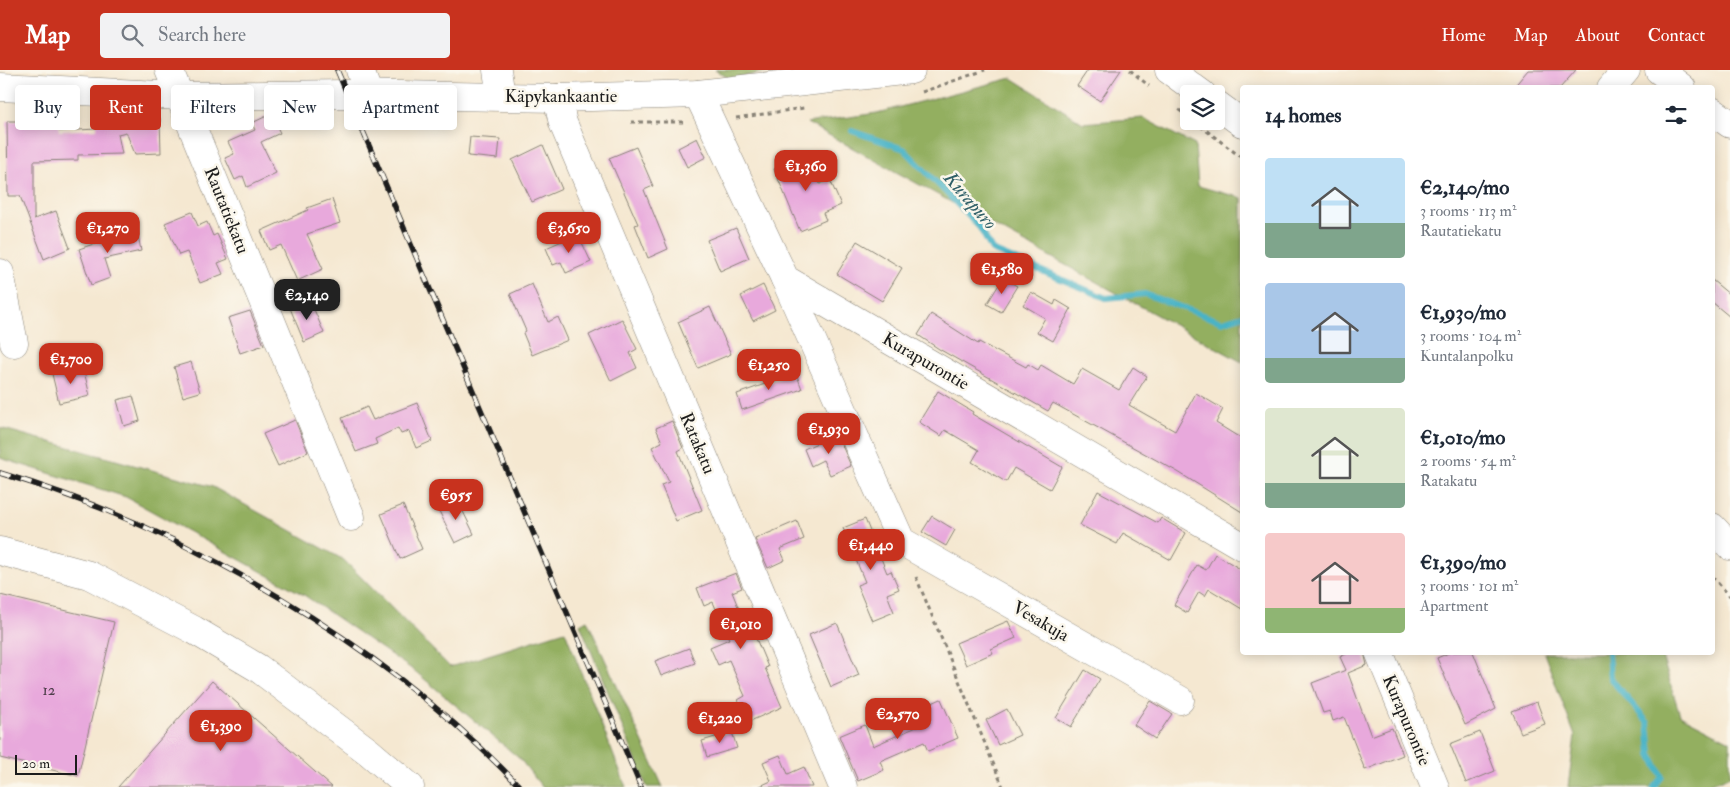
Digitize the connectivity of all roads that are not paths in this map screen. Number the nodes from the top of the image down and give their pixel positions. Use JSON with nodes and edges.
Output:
{"nodes":[{"id":1,"x":169,"y":70,"type":"edge"},
{"id":2,"x":360,"y":70,"type":"edge"},
{"id":3,"x":911,"y":70,"type":"edge"},
{"id":4,"x":1169,"y":70,"type":"edge"},
{"id":5,"x":1626,"y":70,"type":"edge"},
{"id":6,"x":1659,"y":70,"type":"edge"},
{"id":7,"x":499,"y":83,"type":"edge"},
{"id":8,"x":175,"y":85,"type":"edge"},
{"id":9,"x":365,"y":85,"type":"edge"},
{"id":10,"x":1190,"y":85,"type":"edge"},
{"id":11,"x":1614,"y":85,"type":"edge"},
{"id":12,"x":1678,"y":85,"type":"edge"},
{"id":13,"x":0,"y":87,"type":"edge"},
{"id":14,"x":457,"y":87,"type":"edge"},
{"id":15,"x":698,"y":94,"type":"junction"},
{"id":16,"x":171,"y":96,"type":"edge"},
{"id":17,"x":254,"y":96,"type":"edge"},
{"id":18,"x":344,"y":96,"type":"edge"},
{"id":19,"x":557,"y":98,"type":"junction"},
{"id":20,"x":1225,"y":111,"type":"edge"},
{"id":21,"x":1715,"y":113,"type":"edge"},
{"id":22,"x":1240,"y":122,"type":"edge"},
{"id":23,"x":1730,"y":124,"type":"edge"},
{"id":24,"x":194,"y":130,"type":"edge"},
{"id":25,"x":0,"y":273,"type":"edge"},
{"id":26,"x":786,"y":279,"type":"junction"},
{"id":27,"x":14,"y":343,"type":"dead end"},
{"id":28,"x":351,"y":517,"type":"dead end"},
{"id":29,"x":1715,"y":530,"type":"edge"},
{"id":30,"x":1240,"y":545,"type":"edge"},
{"id":31,"x":1730,"y":546,"type":"edge"},
{"id":32,"x":0,"y":551,"type":"edge"},
{"id":33,"x":1380,"y":655,"type":"edge"},
{"id":34,"x":1180,"y":700,"type":"dead end"},
{"id":35,"x":410,"y":787,"type":"edge"},
{"id":36,"x":843,"y":787,"type":"edge"},
{"id":37,"x":1435,"y":787,"type":"edge"}],
"edges":[{"from":1,"to":8,"type":"street","name":"Rautatiekatu"},
{"from":2,"to":9,"type":"street"},
{"from":3,"to":15,"type":"street","name":"Käpykankaantie"},
{"from":4,"to":10,"type":"street"},
{"from":5,"to":11,"type":"street"},
{"from":6,"to":12,"type":"street"},
{"from":7,"to":14,"type":"street","name":"Käpykankaantie"},
{"from":7,"to":19,"type":"street","name":"Käpykankaantie"},
{"from":13,"to":16,"type":"street","name":"Käpykankaantie"},
{"from":15,"to":19,"type":"street","name":"Käpykankaantie"},
{"from":15,"to":26,"type":"street"},
{"from":17,"to":18,"type":"street","name":"Käpykankaantie"},
{"from":19,"to":36,"type":"street","name":"Ratakatu"},
{"from":20,"to":22,"type":"street"},
{"from":21,"to":23,"type":"street"},
{"from":24,"to":28,"type":"street","name":"Rautatiekatu"},
{"from":25,"to":27,"type":"street"},
{"from":26,"to":30,"type":"street","name":"Kurapurontie"},
{"from":26,"to":34,"type":"street","name":"Vesakuja"},
{"from":29,"to":31,"type":"street"},
{"from":32,"to":35,"type":"street"},
{"from":33,"to":37,"type":"street","name":"Kurapurontie"}]}
